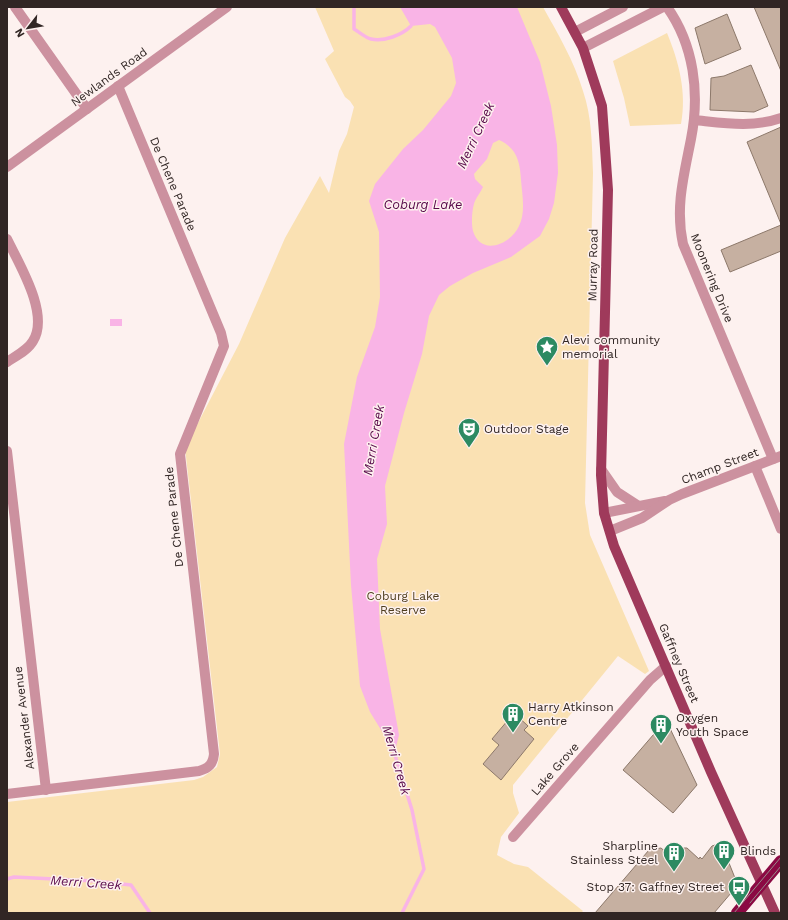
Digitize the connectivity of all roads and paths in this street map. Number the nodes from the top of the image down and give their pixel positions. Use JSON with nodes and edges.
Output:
{"nodes":[{"id":1,"x":15,"y":7,"type":"edge"},
{"id":2,"x":227,"y":7,"type":"edge"},
{"id":3,"x":561,"y":7,"type":"edge"},
{"id":4,"x":623,"y":7,"type":"edge"},
{"id":5,"x":663,"y":7,"type":"edge"},
{"id":6,"x":666,"y":7,"type":"edge"},
{"id":7,"x":575,"y":32,"type":"junction"},
{"id":8,"x":584,"y":48,"type":"junction"},
{"id":9,"x":118,"y":86,"type":"junction"},
{"id":10,"x":87,"y":109,"type":"junction"},
{"id":11,"x":781,"y":118,"type":"edge"},
{"id":12,"x":694,"y":120,"type":"junction"},
{"id":13,"x":7,"y":168,"type":"edge"},
{"id":14,"x":7,"y":238,"type":"edge"},
{"id":15,"x":7,"y":362,"type":"edge"},
{"id":16,"x":7,"y":451,"type":"edge"},
{"id":17,"x":777,"y":457,"type":"edge"},
{"id":18,"x":755,"y":466,"type":"junction"},
{"id":19,"x":601,"y":469,"type":"junction"},
{"id":20,"x":669,"y":500,"type":"junction"},
{"id":21,"x":637,"y":506,"type":"junction"},
{"id":22,"x":604,"y":513,"type":"junction"},
{"id":23,"x":781,"y":529,"type":"edge"},
{"id":24,"x":610,"y":531,"type":"junction"},
{"id":25,"x":666,"y":666,"type":"junction"},
{"id":26,"x":46,"y":790,"type":"junction"},
{"id":27,"x":7,"y":794,"type":"edge"},
{"id":28,"x":513,"y":836,"type":"dead end"},
{"id":29,"x":781,"y":861,"type":"edge"},
{"id":30,"x":762,"y":884,"type":"junction"},
{"id":31,"x":737,"y":913,"type":"edge"},
{"id":32,"x":775,"y":913,"type":"edge"}],
"edges":[{"from":1,"to":10,"type":"street"},
{"from":2,"to":9,"type":"street","name":"Newlands Road"},
{"from":3,"to":7,"type":"main road","name":"Murray Road"},
{"from":4,"to":7,"type":"street"},
{"from":5,"to":8,"type":"street"},
{"from":6,"to":12,"type":"street","name":"Moonering Drive"},
{"from":7,"to":8,"type":"main road","name":"Murray Road"},
{"from":8,"to":19,"type":"main road","name":"Murray Road"},
{"from":9,"to":10,"type":"street","name":"Newlands Road"},
{"from":9,"to":26,"type":"street","name":"De Chene Parade"},
{"from":10,"to":13,"type":"street","name":"Newlands Road"},
{"from":11,"to":12,"type":"street"},
{"from":12,"to":17,"type":"street","name":"Moonering Drive"},
{"from":14,"to":15,"type":"street"},
{"from":16,"to":26,"type":"street","name":"Alexander Avenue"},
{"from":17,"to":18,"type":"street","name":"Champ Street"},
{"from":18,"to":20,"type":"street","name":"Champ Street"},
{"from":18,"to":23,"type":"street"},
{"from":19,"to":21,"type":"street"},
{"from":19,"to":22,"type":"main road","name":"Murray Road"},
{"from":20,"to":21,"type":"street","name":"Champ Street"},
{"from":20,"to":24,"type":"street","name":"Champ Street"},
{"from":21,"to":22,"type":"street","name":"Champ Street"},
{"from":22,"to":24,"type":"main road","name":"Murray Road"},
{"from":24,"to":25,"type":"main road","name":"Gaffney Street"},
{"from":25,"to":28,"type":"street","name":"Lake Grove"},
{"from":25,"to":30,"type":"main road","name":"Gaffney Street"},
{"from":26,"to":27,"type":"street","name":"De Chene Parade"},
{"from":29,"to":30,"type":"highway"},
{"from":30,"to":31,"type":"highway"},
{"from":30,"to":32,"type":"main road","name":"Gaffney Street"}]}
